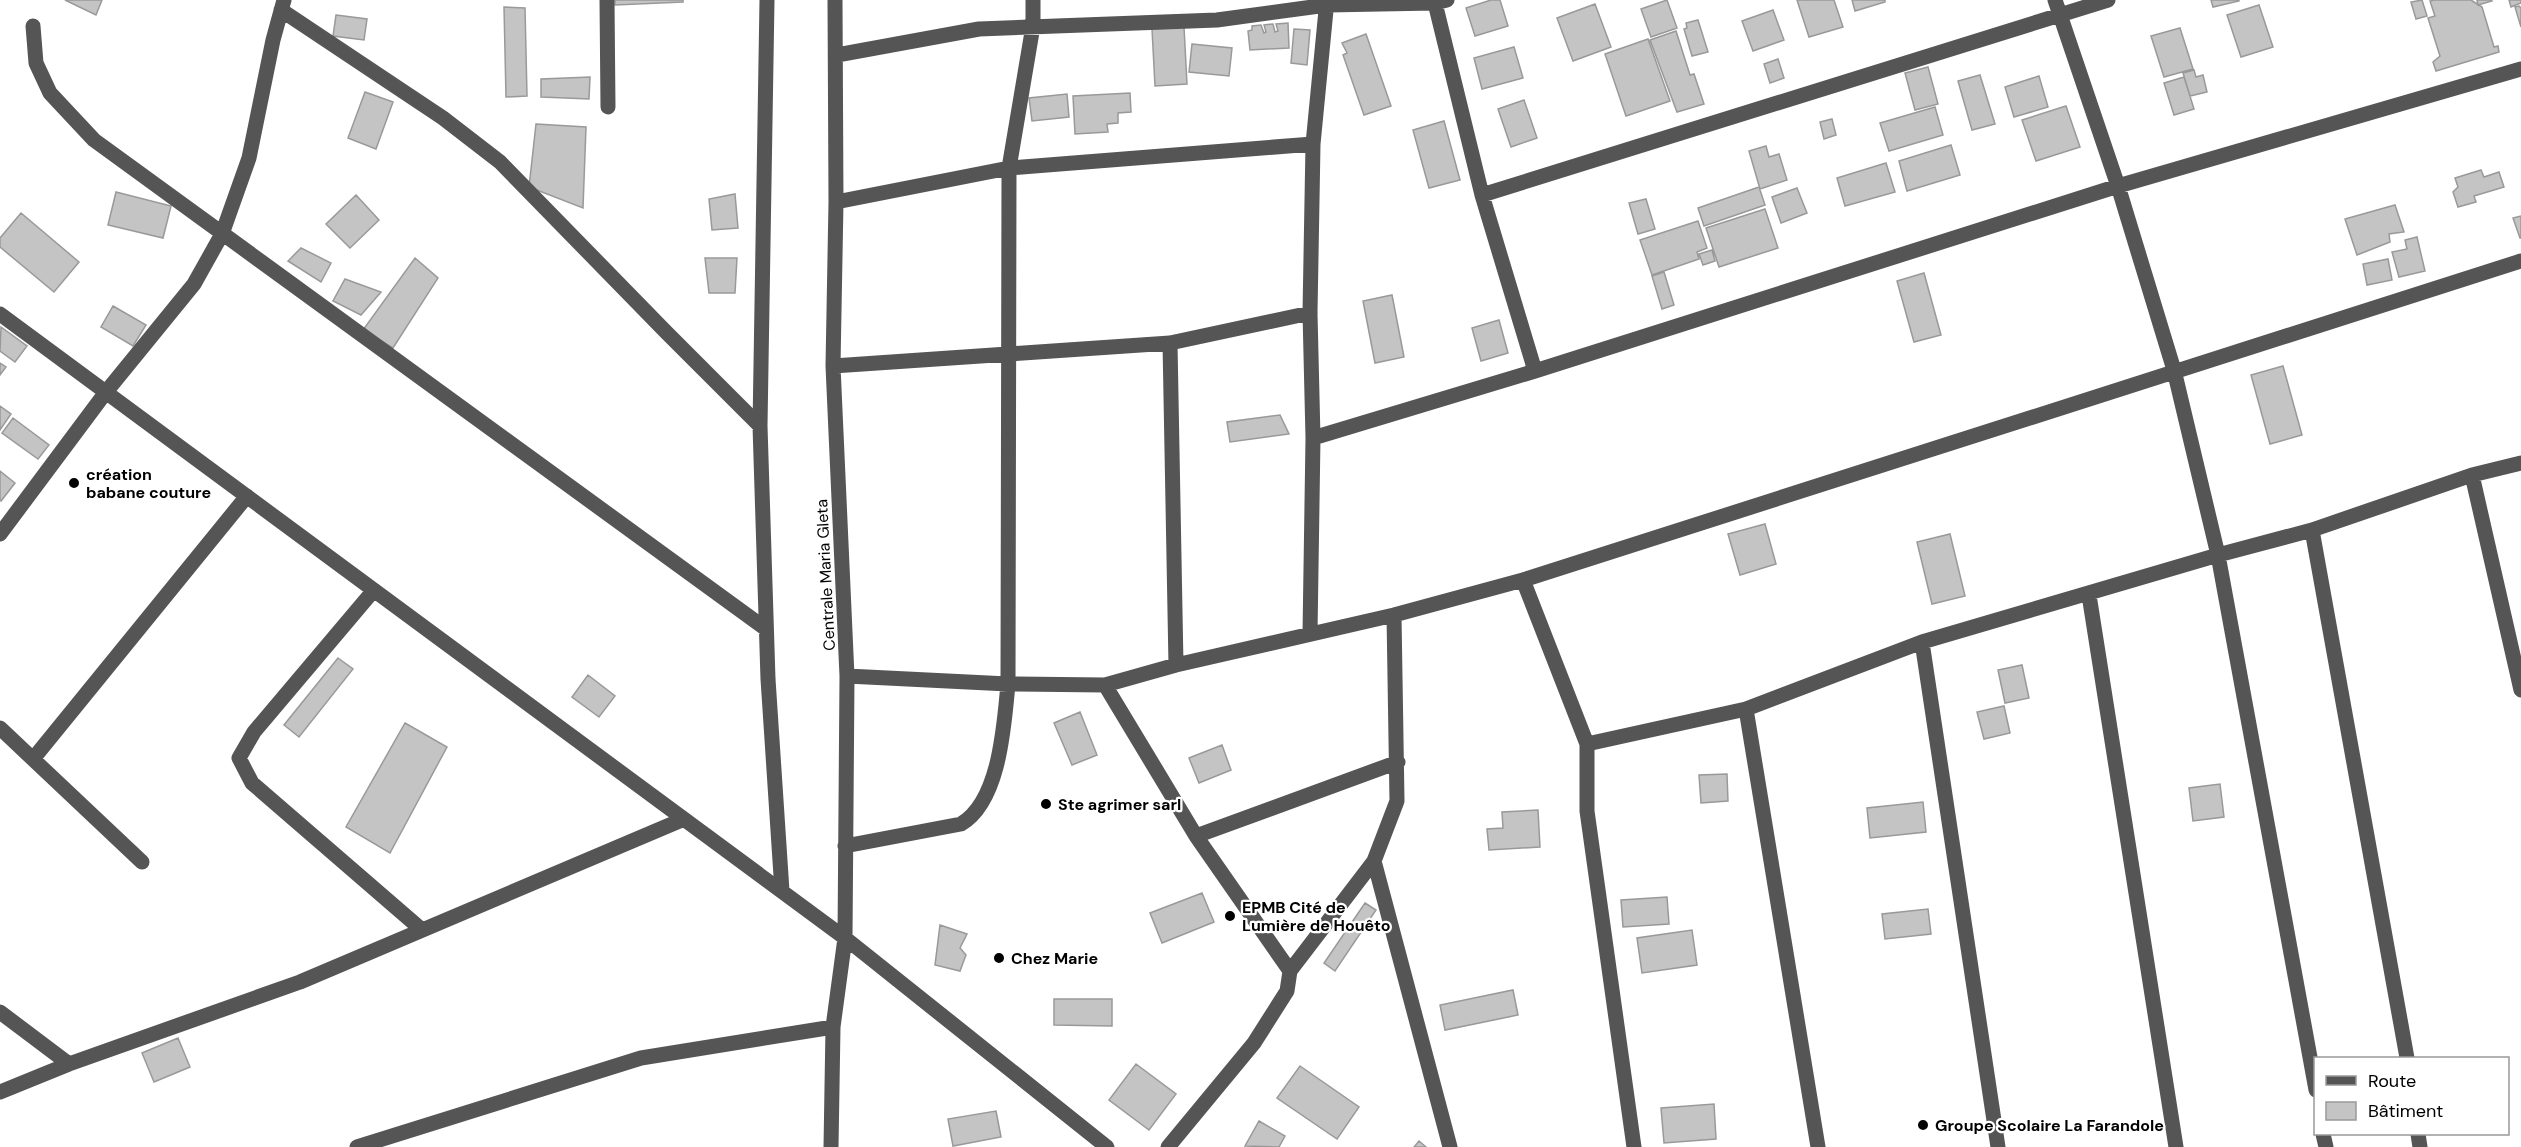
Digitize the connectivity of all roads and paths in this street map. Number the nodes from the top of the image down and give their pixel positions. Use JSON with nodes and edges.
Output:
{"nodes":[{"id":1,"x":607,"y":0,"type":"edge"},
{"id":2,"x":766,"y":0,"type":"edge"},
{"id":3,"x":835,"y":0,"type":"edge"},
{"id":4,"x":1033,"y":0,"type":"edge"},
{"id":5,"x":2108,"y":0,"type":"edge"},
{"id":6,"x":1441,"y":2,"type":"edge"},
{"id":7,"x":1327,"y":3,"type":"edge"},
{"id":8,"x":283,"y":5,"type":"edge"},
{"id":9,"x":2058,"y":7,"type":"edge"},
{"id":10,"x":33,"y":26,"type":"dead end"},
{"id":11,"x":1033,"y":26,"type":"junction"},
{"id":12,"x":837,"y":55,"type":"junction"},
{"id":13,"x":2521,"y":69,"type":"edge"},
{"id":14,"x":608,"y":107,"type":"dead end"},
{"id":15,"x":1313,"y":144,"type":"junction"},
{"id":16,"x":1009,"y":168,"type":"junction"},
{"id":17,"x":2118,"y":186,"type":"junction"},
{"id":18,"x":1482,"y":195,"type":"junction"},
{"id":19,"x":836,"y":202,"type":"junction"},
{"id":20,"x":222,"y":234,"type":"junction"},
{"id":21,"x":2521,"y":261,"type":"edge"},
{"id":22,"x":0,"y":314,"type":"edge"},
{"id":23,"x":1310,"y":314,"type":"junction"},
{"id":24,"x":1170,"y":343,"type":"junction"},
{"id":25,"x":1008,"y":356,"type":"junction"},
{"id":26,"x":833,"y":366,"type":"junction"},
{"id":27,"x":2174,"y":370,"type":"junction"},
{"id":28,"x":1535,"y":371,"type":"junction"},
{"id":29,"x":106,"y":392,"type":"junction"},
{"id":30,"x":760,"y":426,"type":"junction"},
{"id":31,"x":1313,"y":438,"type":"junction"},
{"id":32,"x":2521,"y":463,"type":"edge"},
{"id":33,"x":2472,"y":475,"type":"junction"},
{"id":34,"x":247,"y":496,"type":"junction"},
{"id":35,"x":2312,"y":530,"type":"junction"},
{"id":36,"x":0,"y":534,"type":"edge"},
{"id":37,"x":2218,"y":555,"type":"junction"},
{"id":38,"x":1523,"y":579,"type":"junction"},
{"id":39,"x":374,"y":590,"type":"junction"},
{"id":40,"x":2089,"y":595,"type":"junction"},
{"id":41,"x":1394,"y":615,"type":"junction"},
{"id":42,"x":766,"y":629,"type":"junction"},
{"id":43,"x":1310,"y":634,"type":"junction"},
{"id":44,"x":1922,"y":642,"type":"junction"},
{"id":45,"x":1176,"y":665,"type":"junction"},
{"id":46,"x":847,"y":676,"type":"junction"},
{"id":47,"x":1008,"y":684,"type":"junction"},
{"id":48,"x":1105,"y":685,"type":"junction"},
{"id":49,"x":2521,"y":690,"type":"edge"},
{"id":50,"x":1746,"y":709,"type":"junction"},
{"id":51,"x":0,"y":728,"type":"edge"},
{"id":52,"x":1587,"y":744,"type":"junction"},
{"id":53,"x":33,"y":759,"type":"junction"},
{"id":54,"x":1398,"y":762,"type":"junction"},
{"id":55,"x":684,"y":819,"type":"junction"},
{"id":56,"x":1196,"y":836,"type":"junction"},
{"id":57,"x":845,"y":846,"type":"junction"},
{"id":58,"x":1374,"y":861,"type":"junction"},
{"id":59,"x":142,"y":862,"type":"dead end"},
{"id":60,"x":782,"y":891,"type":"junction"},
{"id":61,"x":422,"y":930,"type":"junction"},
{"id":62,"x":844,"y":938,"type":"junction"},
{"id":63,"x":1290,"y":972,"type":"junction"},
{"id":64,"x":0,"y":1012,"type":"edge"},
{"id":65,"x":832,"y":1028,"type":"junction"},
{"id":66,"x":2407,"y":1057,"type":"edge"},
{"id":67,"x":69,"y":1064,"type":"junction"},
{"id":68,"x":2314,"y":1079,"type":"edge"},
{"id":69,"x":0,"y":1092,"type":"edge"},
{"id":70,"x":357,"y":1147,"type":"edge"},
{"id":71,"x":831,"y":1147,"type":"edge"},
{"id":72,"x":1107,"y":1147,"type":"edge"},
{"id":73,"x":1168,"y":1147,"type":"edge"},
{"id":74,"x":1450,"y":1147,"type":"edge"},
{"id":75,"x":1634,"y":1147,"type":"edge"},
{"id":76,"x":1818,"y":1147,"type":"edge"},
{"id":77,"x":1998,"y":1147,"type":"edge"},
{"id":78,"x":2176,"y":1147,"type":"edge"}],
"edges":[{"from":1,"to":14,"type":"street"},
{"from":2,"to":30,"type":"street"},
{"from":3,"to":12,"type":"street","name":"Centrale Maria Gleta"},
{"from":4,"to":11,"type":"street"},
{"from":5,"to":9,"type":"street"},
{"from":6,"to":7,"type":"street"},
{"from":6,"to":18,"type":"street"},
{"from":7,"to":11,"type":"street"},
{"from":7,"to":15,"type":"street"},
{"from":8,"to":20,"type":"street"},
{"from":8,"to":30,"type":"street"},
{"from":9,"to":17,"type":"street"},
{"from":9,"to":18,"type":"street"},
{"from":10,"to":20,"type":"street"},
{"from":11,"to":12,"type":"street"},
{"from":11,"to":16,"type":"street"},
{"from":12,"to":19,"type":"street","name":"Centrale Maria Gleta"},
{"from":13,"to":17,"type":"street"},
{"from":15,"to":16,"type":"street"},
{"from":15,"to":23,"type":"street"},
{"from":16,"to":19,"type":"street"},
{"from":16,"to":25,"type":"street"},
{"from":17,"to":27,"type":"street"},
{"from":17,"to":28,"type":"street"},
{"from":18,"to":28,"type":"street"},
{"from":19,"to":26,"type":"street","name":"Centrale Maria Gleta"},
{"from":20,"to":29,"type":"street"},
{"from":20,"to":42,"type":"street"},
{"from":21,"to":27,"type":"street"},
{"from":22,"to":29,"type":"street"},
{"from":23,"to":24,"type":"street"},
{"from":23,"to":31,"type":"street"},
{"from":24,"to":25,"type":"street"},
{"from":24,"to":45,"type":"street"},
{"from":25,"to":26,"type":"street"},
{"from":25,"to":47,"type":"street"},
{"from":26,"to":46,"type":"street","name":"Centrale Maria Gleta"},
{"from":27,"to":37,"type":"street"},
{"from":27,"to":38,"type":"street"},
{"from":28,"to":31,"type":"street"},
{"from":29,"to":34,"type":"street"},
{"from":29,"to":36,"type":"street"},
{"from":30,"to":42,"type":"street"},
{"from":31,"to":43,"type":"street"},
{"from":32,"to":33,"type":"street"},
{"from":33,"to":35,"type":"street"},
{"from":33,"to":49,"type":"street"},
{"from":34,"to":39,"type":"street"},
{"from":34,"to":53,"type":"street"},
{"from":35,"to":37,"type":"street"},
{"from":35,"to":66,"type":"street"},
{"from":37,"to":40,"type":"street"},
{"from":37,"to":68,"type":"street"},
{"from":38,"to":41,"type":"street"},
{"from":38,"to":52,"type":"street"},
{"from":39,"to":55,"type":"street"},
{"from":39,"to":61,"type":"street"},
{"from":40,"to":44,"type":"street"},
{"from":40,"to":78,"type":"street"},
{"from":41,"to":43,"type":"street"},
{"from":41,"to":54,"type":"street"},
{"from":42,"to":60,"type":"street"},
{"from":43,"to":45,"type":"street"},
{"from":44,"to":50,"type":"street"},
{"from":44,"to":77,"type":"street"},
{"from":45,"to":48,"type":"street"},
{"from":46,"to":47,"type":"street"},
{"from":46,"to":57,"type":"street","name":"Centrale Maria Gleta"},
{"from":47,"to":48,"type":"street"},
{"from":47,"to":57,"type":"street"},
{"from":48,"to":56,"type":"street"},
{"from":50,"to":52,"type":"street"},
{"from":50,"to":76,"type":"street"},
{"from":51,"to":53,"type":"street"},
{"from":52,"to":75,"type":"street"},
{"from":53,"to":59,"type":"street"},
{"from":54,"to":56,"type":"street"},
{"from":54,"to":58,"type":"street"},
{"from":55,"to":60,"type":"street"},
{"from":55,"to":61,"type":"street"},
{"from":56,"to":63,"type":"street"},
{"from":57,"to":62,"type":"street","name":"Centrale Maria Gleta"},
{"from":58,"to":63,"type":"street"},
{"from":58,"to":74,"type":"street"},
{"from":60,"to":62,"type":"street"},
{"from":61,"to":67,"type":"street"},
{"from":62,"to":65,"type":"street","name":"Centrale Maria Gleta"},
{"from":62,"to":72,"type":"street"},
{"from":63,"to":73,"type":"street"},
{"from":64,"to":67,"type":"street"},
{"from":65,"to":70,"type":"street"},
{"from":65,"to":71,"type":"street","name":"Centrale Maria Gleta"},
{"from":67,"to":69,"type":"street"}]}
